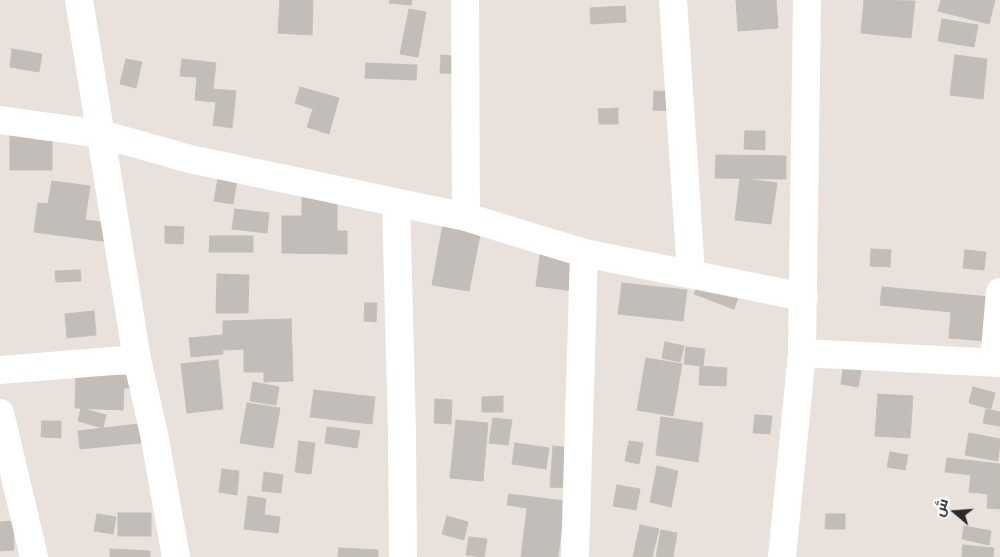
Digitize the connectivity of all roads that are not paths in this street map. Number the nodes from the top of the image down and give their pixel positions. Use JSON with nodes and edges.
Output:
{"nodes":[{"id":1,"x":79,"y":0,"type":"edge"},
{"id":2,"x":465,"y":0,"type":"edge"},
{"id":3,"x":673,"y":0,"type":"edge"},
{"id":4,"x":807,"y":0,"type":"edge"},
{"id":5,"x":0,"y":120,"type":"edge"},
{"id":6,"x":101,"y":134,"type":"junction"},
{"id":7,"x":396,"y":202,"type":"junction"},
{"id":8,"x":466,"y":217,"type":"junction"},
{"id":9,"x":584,"y":253,"type":"junction"},
{"id":10,"x":691,"y":273,"type":"junction"},
{"id":11,"x":1000,"y":292,"type":"edge"},
{"id":12,"x":804,"y":297,"type":"junction"},
{"id":13,"x":802,"y":353,"type":"junction"},
{"id":14,"x":137,"y":359,"type":"junction"},
{"id":15,"x":997,"y":363,"type":"edge"},
{"id":16,"x":0,"y":370,"type":"edge"},
{"id":17,"x":0,"y":413,"type":"edge"},
{"id":18,"x":34,"y":557,"type":"edge"},
{"id":19,"x":176,"y":557,"type":"edge"},
{"id":20,"x":403,"y":557,"type":"edge"},
{"id":21,"x":575,"y":557,"type":"edge"},
{"id":22,"x":782,"y":557,"type":"edge"}],
"edges":[{"from":1,"to":6,"type":"street"},
{"from":2,"to":8,"type":"street"},
{"from":3,"to":10,"type":"street"},
{"from":4,"to":12,"type":"street"},
{"from":5,"to":6,"type":"street"},
{"from":6,"to":7,"type":"street"},
{"from":6,"to":14,"type":"street"},
{"from":7,"to":8,"type":"street"},
{"from":7,"to":20,"type":"street"},
{"from":8,"to":9,"type":"street"},
{"from":9,"to":10,"type":"street"},
{"from":9,"to":21,"type":"street"},
{"from":10,"to":12,"type":"street"},
{"from":11,"to":15,"type":"street"},
{"from":12,"to":13,"type":"street"},
{"from":13,"to":15,"type":"street"},
{"from":13,"to":22,"type":"street"},
{"from":14,"to":16,"type":"street"},
{"from":14,"to":19,"type":"street"},
{"from":17,"to":18,"type":"street"}]}
